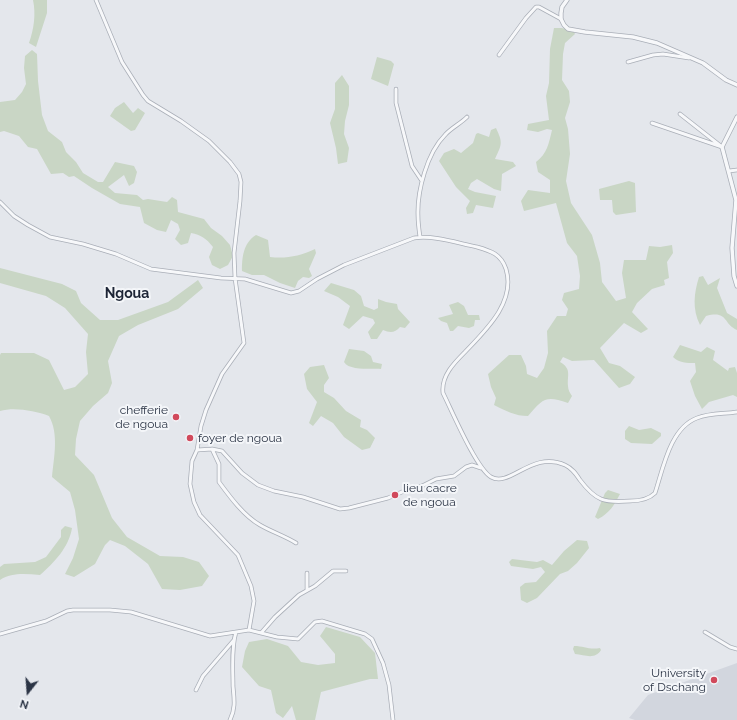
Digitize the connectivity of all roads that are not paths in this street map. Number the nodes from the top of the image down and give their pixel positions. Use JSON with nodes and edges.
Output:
{"nodes":[{"id":1,"x":96,"y":0,"type":"edge"},
{"id":2,"x":565,"y":1,"type":"edge"},
{"id":3,"x":561,"y":19,"type":"junction"},
{"id":4,"x":499,"y":55,"type":"dead end"},
{"id":5,"x":693,"y":58,"type":"junction"},
{"id":6,"x":628,"y":62,"type":"dead end"},
{"id":7,"x":737,"y":85,"type":"edge"},
{"id":8,"x":396,"y":89,"type":"dead end"},
{"id":9,"x":680,"y":114,"type":"dead end"},
{"id":10,"x":466,"y":117,"type":"dead end"},
{"id":11,"x":737,"y":117,"type":"edge"},
{"id":12,"x":652,"y":123,"type":"dead end"},
{"id":13,"x":722,"y":147,"type":"junction"},
{"id":14,"x":737,"y":170,"type":"edge"},
{"id":15,"x":729,"y":171,"type":"junction"},
{"id":16,"x":422,"y":181,"type":"junction"},
{"id":17,"x":0,"y":202,"type":"edge"},
{"id":18,"x":420,"y":237,"type":"junction"},
{"id":19,"x":235,"y":278,"type":"junction"},
{"id":20,"x":737,"y":286,"type":"edge"},
{"id":21,"x":737,"y":412,"type":"edge"},
{"id":22,"x":212,"y":449,"type":"junction"},
{"id":23,"x":198,"y":450,"type":"junction"},
{"id":24,"x":481,"y":468,"type":"junction"},
{"id":25,"x":296,"y":543,"type":"dead end"},
{"id":26,"x":346,"y":571,"type":"dead end"},
{"id":27,"x":306,"y":573,"type":"dead end"},
{"id":28,"x":307,"y":590,"type":"junction"},
{"id":29,"x":249,"y":630,"type":"junction"},
{"id":30,"x":236,"y":632,"type":"junction"},
{"id":31,"x":706,"y":632,"type":"dead end"},
{"id":32,"x":261,"y":633,"type":"junction"},
{"id":33,"x":0,"y":634,"type":"edge"},
{"id":34,"x":234,"y":640,"type":"junction"},
{"id":35,"x":737,"y":649,"type":"edge"},
{"id":36,"x":196,"y":690,"type":"dead end"},
{"id":37,"x":230,"y":720,"type":"edge"},
{"id":38,"x":393,"y":720,"type":"edge"}],
"edges":[{"from":1,"to":19,"type":"street"},
{"from":2,"to":3,"type":"street"},
{"from":3,"to":4,"type":"street"},
{"from":3,"to":5,"type":"street"},
{"from":5,"to":6,"type":"street"},
{"from":5,"to":7,"type":"street"},
{"from":8,"to":16,"type":"street"},
{"from":9,"to":13,"type":"street"},
{"from":10,"to":16,"type":"street"},
{"from":11,"to":13,"type":"street"},
{"from":12,"to":13,"type":"street"},
{"from":13,"to":15,"type":"street"},
{"from":14,"to":15,"type":"street"},
{"from":15,"to":20,"type":"street"},
{"from":16,"to":18,"type":"street"},
{"from":17,"to":19,"type":"street"},
{"from":18,"to":19,"type":"street"},
{"from":18,"to":24,"type":"street"},
{"from":19,"to":23,"type":"street"},
{"from":21,"to":24,"type":"street"},
{"from":22,"to":23,"type":"street"},
{"from":22,"to":24,"type":"street"},
{"from":22,"to":25,"type":"street"},
{"from":23,"to":29,"type":"street"},
{"from":26,"to":28,"type":"street"},
{"from":27,"to":28,"type":"street"},
{"from":28,"to":32,"type":"street"},
{"from":29,"to":30,"type":"street"},
{"from":29,"to":32,"type":"street"},
{"from":30,"to":33,"type":"street"},
{"from":30,"to":34,"type":"street"},
{"from":31,"to":35,"type":"street"},
{"from":32,"to":38,"type":"street"},
{"from":34,"to":36,"type":"street"},
{"from":34,"to":37,"type":"street"}]}
